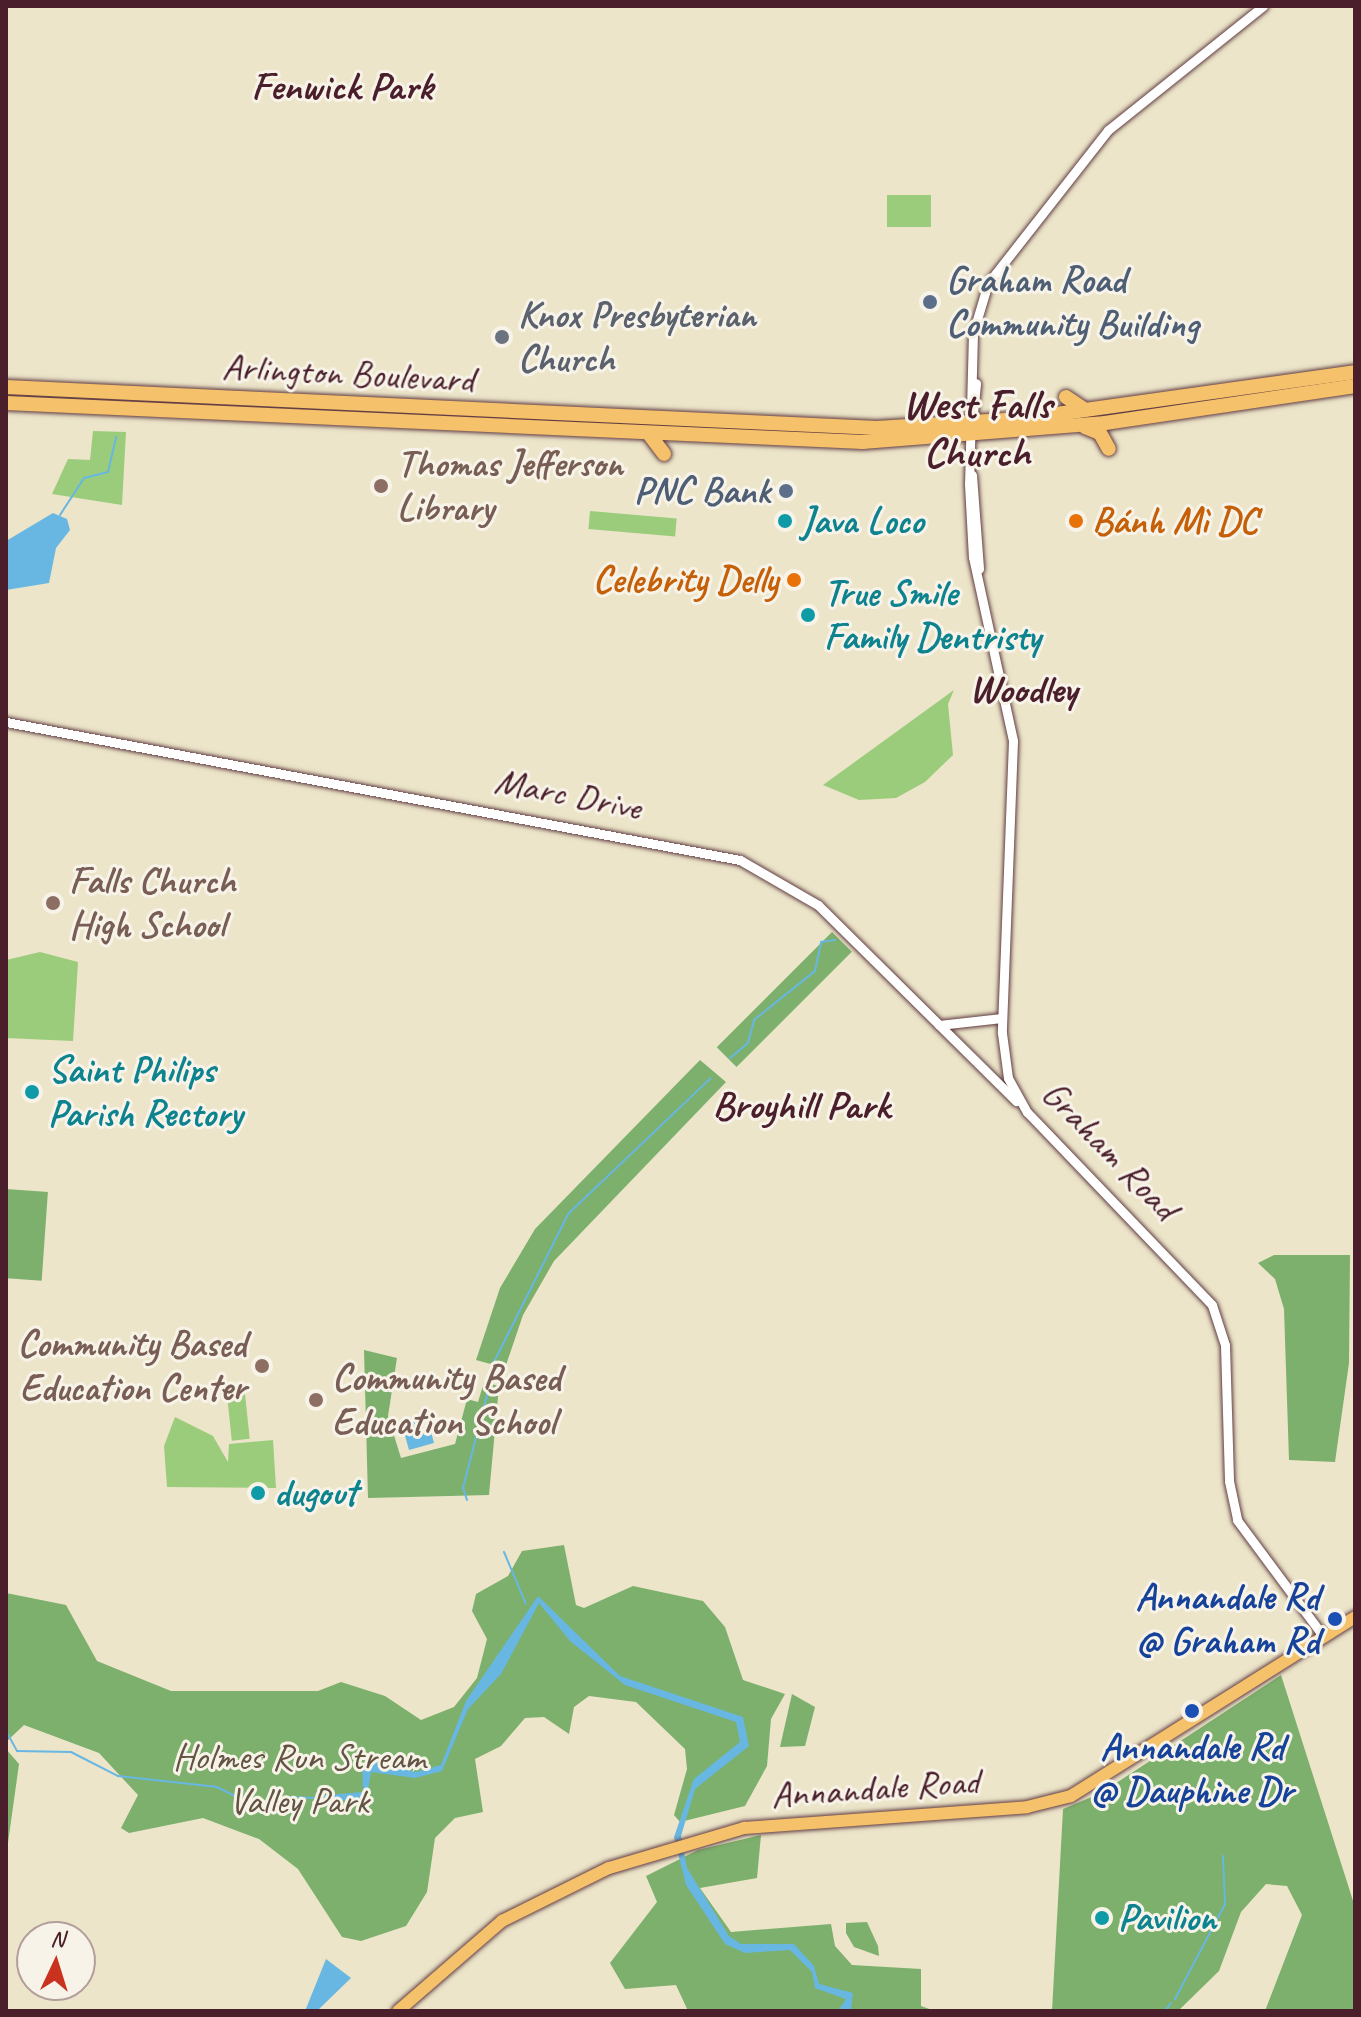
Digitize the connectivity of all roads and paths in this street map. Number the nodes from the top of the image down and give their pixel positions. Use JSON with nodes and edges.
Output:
{"nodes":[{"id":1,"x":1263,"y":6,"type":"edge"},
{"id":2,"x":1355,"y":372,"type":"edge"},
{"id":3,"x":1355,"y":386,"type":"edge"},
{"id":4,"x":6,"y":387,"type":"edge"},
{"id":5,"x":6,"y":403,"type":"edge"},
{"id":6,"x":1089,"y":411,"type":"junction"},
{"id":7,"x":1043,"y":417,"type":"junction"},
{"id":8,"x":1076,"y":426,"type":"junction"},
{"id":9,"x":972,"y":430,"type":"junction"},
{"id":10,"x":1109,"y":449,"type":"dead end"},
{"id":11,"x":6,"y":722,"type":"edge"},
{"id":12,"x":1002,"y":1018,"type":"junction"},
{"id":13,"x":939,"y":1025,"type":"junction"},
{"id":14,"x":1027,"y":1112,"type":"junction"},
{"id":15,"x":1355,"y":1617,"type":"edge"},
{"id":16,"x":1323,"y":1636,"type":"junction"},
{"id":17,"x":398,"y":2011,"type":"edge"}],
"edges":[{"from":1,"to":9,"type":"street","name":"Graham Road"},
{"from":2,"to":6,"type":"highway","name":"Arlington Boulevard"},
{"from":3,"to":8,"type":"highway","name":"Arlington Boulevard"},
{"from":4,"to":9,"type":"highway","name":"Arlington Boulevard"},
{"from":5,"to":9,"type":"highway","name":"Arlington Boulevard"},
{"from":6,"to":7,"type":"highway","name":"Arlington Boulevard"},
{"from":6,"to":7,"type":"highway"},
{"from":7,"to":9,"type":"highway","name":"Arlington Boulevard"},
{"from":8,"to":9,"type":"highway","name":"Arlington Boulevard"},
{"from":8,"to":10,"type":"highway"},
{"from":9,"to":12,"type":"street","name":"Graham Road"},
{"from":11,"to":13,"type":"street","name":"Marc Drive"},
{"from":12,"to":13,"type":"street"},
{"from":12,"to":14,"type":"street","name":"Graham Road"},
{"from":13,"to":14,"type":"street","name":"Marc Drive"},
{"from":14,"to":16,"type":"street","name":"Graham Road"},
{"from":15,"to":16,"type":"main road","name":"Annandale Road"},
{"from":16,"to":17,"type":"main road","name":"Annandale Road"}]}
